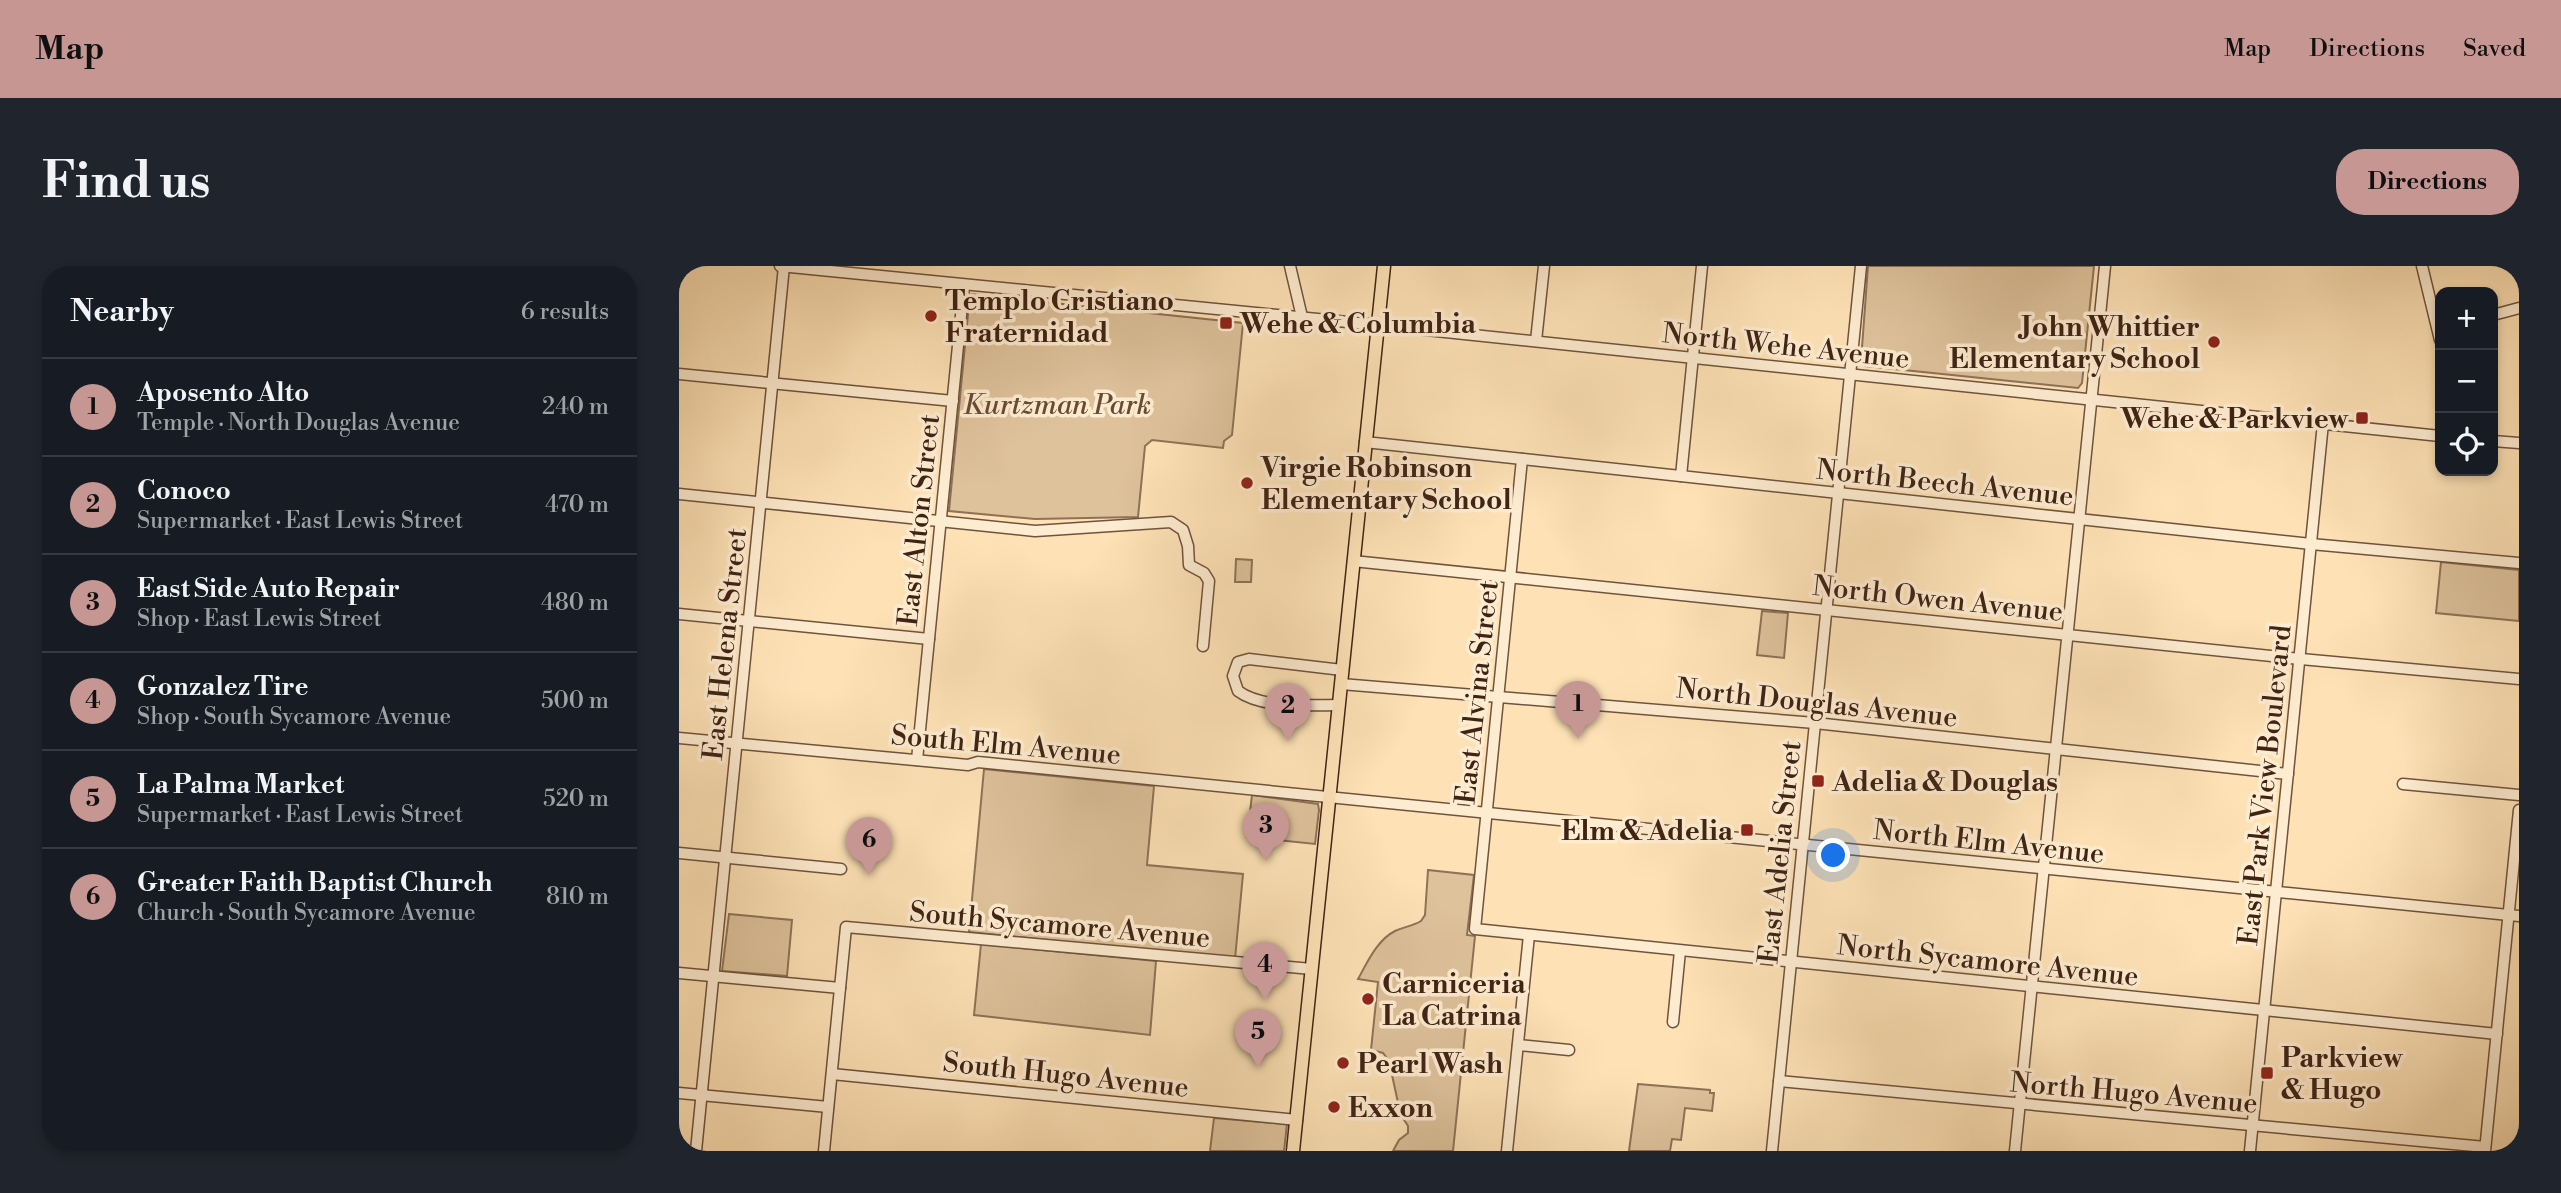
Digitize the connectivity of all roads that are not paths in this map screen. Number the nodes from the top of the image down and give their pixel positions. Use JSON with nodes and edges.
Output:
{"nodes":[{"id":1,"x":782,"y":266,"type":"edge"},
{"id":2,"x":1290,"y":266,"type":"edge"},
{"id":3,"x":1384,"y":266,"type":"edge"},
{"id":4,"x":1544,"y":266,"type":"edge"},
{"id":5,"x":1702,"y":266,"type":"edge"},
{"id":6,"x":1861,"y":266,"type":"edge"},
{"id":7,"x":2105,"y":266,"type":"edge"},
{"id":8,"x":2422,"y":266,"type":"edge"},
{"id":9,"x":964,"y":285,"type":"junction"},
{"id":10,"x":2519,"y":308,"type":"edge"},
{"id":11,"x":2498,"y":314,"type":"edge"},
{"id":12,"x":2435,"y":316,"type":"edge"},
{"id":13,"x":1302,"y":317,"type":"junction"},
{"id":14,"x":1378,"y":324,"type":"junction"},
{"id":15,"x":1536,"y":341,"type":"junction"},
{"id":16,"x":1692,"y":358,"type":"junction"},
{"id":17,"x":679,"y":374,"type":"edge"},
{"id":18,"x":1850,"y":374,"type":"junction"},
{"id":19,"x":773,"y":383,"type":"junction"},
{"id":20,"x":2091,"y":399,"type":"junction"},
{"id":21,"x":953,"y":401,"type":"junction"},
{"id":22,"x":2323,"y":424,"type":"junction"},
{"id":23,"x":2435,"y":435,"type":"edge"},
{"id":24,"x":2498,"y":441,"type":"edge"},
{"id":25,"x":1366,"y":442,"type":"junction"},
{"id":26,"x":2519,"y":443,"type":"edge"},
{"id":27,"x":1522,"y":459,"type":"junction"},
{"id":28,"x":1681,"y":476,"type":"junction"},
{"id":29,"x":1838,"y":493,"type":"junction"},
{"id":30,"x":679,"y":494,"type":"edge"},
{"id":31,"x":761,"y":502,"type":"junction"},
{"id":32,"x":941,"y":520,"type":"junction"},
{"id":33,"x":2079,"y":520,"type":"junction"},
{"id":34,"x":2311,"y":544,"type":"junction"},
{"id":35,"x":1353,"y":561,"type":"junction"},
{"id":36,"x":2519,"y":563,"type":"edge"},
{"id":37,"x":1510,"y":577,"type":"junction"},
{"id":38,"x":1826,"y":610,"type":"junction"},
{"id":39,"x":679,"y":614,"type":"edge"},
{"id":40,"x":749,"y":621,"type":"junction"},
{"id":41,"x":2067,"y":635,"type":"junction"},
{"id":42,"x":929,"y":639,"type":"junction"},
{"id":43,"x":1203,"y":646,"type":"dead end"},
{"id":44,"x":2300,"y":659,"type":"junction"},
{"id":45,"x":1342,"y":670,"type":"junction"},
{"id":46,"x":2519,"y":679,"type":"edge"},
{"id":47,"x":1341,"y":684,"type":"junction"},
{"id":48,"x":1498,"y":697,"type":"junction"},
{"id":49,"x":1339,"y":705,"type":"junction"},
{"id":50,"x":1815,"y":723,"type":"junction"},
{"id":51,"x":679,"y":738,"type":"edge"},
{"id":52,"x":737,"y":743,"type":"junction"},
{"id":53,"x":2056,"y":749,"type":"junction"},
{"id":54,"x":917,"y":760,"type":"junction"},
{"id":55,"x":2288,"y":774,"type":"junction"},
{"id":56,"x":2403,"y":784,"type":"dead end"},
{"id":57,"x":2519,"y":795,"type":"edge"},
{"id":58,"x":1329,"y":797,"type":"junction"},
{"id":59,"x":2519,"y":810,"type":"edge"},
{"id":60,"x":1486,"y":813,"type":"junction"},
{"id":61,"x":1803,"y":845,"type":"junction"},
{"id":62,"x":679,"y":853,"type":"edge"},
{"id":63,"x":725,"y":858,"type":"junction"},
{"id":64,"x":841,"y":869,"type":"dead end"},
{"id":65,"x":2044,"y":869,"type":"junction"},
{"id":66,"x":2276,"y":892,"type":"junction"},
{"id":67,"x":2514,"y":915,"type":"edge"},
{"id":68,"x":1475,"y":929,"type":"joint"},
{"id":69,"x":1529,"y":935,"type":"junction"},
{"id":70,"x":1680,"y":951,"type":"junction"},
{"id":71,"x":1791,"y":963,"type":"junction"},
{"id":72,"x":1312,"y":970,"type":"junction"},
{"id":73,"x":679,"y":972,"type":"edge"},
{"id":74,"x":713,"y":976,"type":"junction"},
{"id":75,"x":2032,"y":987,"type":"junction"},
{"id":76,"x":840,"y":988,"type":"junction"},
{"id":77,"x":2264,"y":1011,"type":"junction"},
{"id":78,"x":1673,"y":1021,"type":"dead end"},
{"id":79,"x":2497,"y":1034,"type":"junction"},
{"id":80,"x":1518,"y":1045,"type":"junction"},
{"id":81,"x":1569,"y":1050,"type":"dead end"},
{"id":82,"x":832,"y":1074,"type":"junction"},
{"id":83,"x":1779,"y":1081,"type":"junction"},
{"id":84,"x":679,"y":1093,"type":"edge"},
{"id":85,"x":701,"y":1095,"type":"junction"},
{"id":86,"x":2020,"y":1104,"type":"junction"},
{"id":87,"x":828,"y":1107,"type":"junction"},
{"id":88,"x":1297,"y":1120,"type":"junction"},
{"id":89,"x":2253,"y":1126,"type":"junction"},
{"id":90,"x":2485,"y":1149,"type":"edge"},
{"id":91,"x":696,"y":1151,"type":"edge"},
{"id":92,"x":824,"y":1151,"type":"edge"},
{"id":93,"x":1293,"y":1151,"type":"edge"},
{"id":94,"x":1507,"y":1151,"type":"edge"},
{"id":95,"x":1772,"y":1151,"type":"edge"},
{"id":96,"x":2015,"y":1151,"type":"edge"},
{"id":97,"x":2250,"y":1151,"type":"edge"}],
"edges":[{"from":1,"to":9,"type":"street","name":"North Wehe Avenue"},
{"from":1,"to":19,"type":"street","name":"East Helena Street"},
{"from":2,"to":13,"type":"street"},
{"from":3,"to":14,"type":"main road"},
{"from":4,"to":15,"type":"street"},
{"from":5,"to":16,"type":"street"},
{"from":6,"to":18,"type":"street","name":"East Adelia Street"},
{"from":7,"to":20,"type":"street"},
{"from":8,"to":12,"type":"street"},
{"from":9,"to":13,"type":"street","name":"North Wehe Avenue"},
{"from":9,"to":21,"type":"street","name":"East Alton Street"},
{"from":10,"to":11,"type":"street"},
{"from":13,"to":14,"type":"street","name":"North Wehe Avenue"},
{"from":14,"to":15,"type":"street","name":"North Wehe Avenue"},
{"from":14,"to":25,"type":"main road"},
{"from":15,"to":16,"type":"street","name":"North Wehe Avenue"},
{"from":16,"to":18,"type":"street","name":"North Wehe Avenue"},
{"from":16,"to":28,"type":"street"},
{"from":17,"to":19,"type":"street"},
{"from":18,"to":20,"type":"street","name":"North Wehe Avenue"},
{"from":18,"to":29,"type":"street","name":"East Adelia Street"},
{"from":19,"to":21,"type":"street"},
{"from":19,"to":31,"type":"street","name":"East Helena Street"},
{"from":20,"to":22,"type":"street","name":"North Wehe Avenue"},
{"from":20,"to":33,"type":"street"},
{"from":21,"to":32,"type":"street","name":"East Alton Street"},
{"from":22,"to":23,"type":"street","name":"North Wehe Avenue"},
{"from":22,"to":34,"type":"street","name":"East Park View Boulevard"},
{"from":24,"to":26,"type":"street"},
{"from":25,"to":27,"type":"street","name":"North Beech Avenue"},
{"from":25,"to":35,"type":"main road"},
{"from":27,"to":28,"type":"street","name":"North Beech Avenue"},
{"from":27,"to":37,"type":"street","name":"East Alvina Street"},
{"from":28,"to":29,"type":"street","name":"North Beech Avenue"},
{"from":29,"to":33,"type":"street","name":"North Beech Avenue"},
{"from":29,"to":38,"type":"street","name":"East Adelia Street"},
{"from":30,"to":31,"type":"street"},
{"from":31,"to":32,"type":"street"},
{"from":31,"to":40,"type":"street","name":"East Helena Street"},
{"from":32,"to":42,"type":"street","name":"East Alton Street"},
{"from":32,"to":43,"type":"street"},
{"from":33,"to":34,"type":"street","name":"North Beech Avenue"},
{"from":33,"to":41,"type":"street"},
{"from":34,"to":36,"type":"street","name":"North Beech Avenue"},
{"from":34,"to":44,"type":"street","name":"East Park View Boulevard"},
{"from":35,"to":37,"type":"street","name":"North Owen Avenue"},
{"from":35,"to":45,"type":"main road"},
{"from":37,"to":38,"type":"street","name":"North Owen Avenue"},
{"from":37,"to":48,"type":"street","name":"East Alvina Street"},
{"from":38,"to":41,"type":"street","name":"North Owen Avenue"},
{"from":38,"to":50,"type":"street","name":"East Adelia Street"},
{"from":39,"to":40,"type":"street"},
{"from":40,"to":42,"type":"street"},
{"from":40,"to":52,"type":"street","name":"East Helena Street"},
{"from":41,"to":44,"type":"street","name":"North Owen Avenue"},
{"from":41,"to":53,"type":"street"},
{"from":42,"to":54,"type":"street","name":"East Alton Street"},
{"from":44,"to":46,"type":"street","name":"North Owen Avenue"},
{"from":44,"to":55,"type":"street","name":"East Park View Boulevard"},
{"from":45,"to":47,"type":"main road"},
{"from":45,"to":49,"type":"street"},
{"from":47,"to":48,"type":"street","name":"North Douglas Avenue"},
{"from":47,"to":49,"type":"main road"},
{"from":48,"to":50,"type":"street","name":"North Douglas Avenue"},
{"from":48,"to":60,"type":"street","name":"East Alvina Street"},
{"from":49,"to":58,"type":"main road"},
{"from":50,"to":53,"type":"street","name":"North Douglas Avenue"},
{"from":50,"to":61,"type":"street","name":"East Adelia Street"},
{"from":51,"to":52,"type":"street","name":"South Elm Avenue"},
{"from":52,"to":54,"type":"street","name":"South Elm Avenue"},
{"from":52,"to":63,"type":"street","name":"East Helena Street"},
{"from":53,"to":55,"type":"street","name":"North Douglas Avenue"},
{"from":53,"to":65,"type":"street"},
{"from":54,"to":58,"type":"street","name":"South Elm Avenue"},
{"from":55,"to":66,"type":"street","name":"East Park View Boulevard"},
{"from":56,"to":57,"type":"street"},
{"from":58,"to":60,"type":"street","name":"North Elm Avenue"},
{"from":58,"to":72,"type":"main road"},
{"from":59,"to":67,"type":"street"},
{"from":60,"to":61,"type":"street","name":"North Elm Avenue"},
{"from":60,"to":68,"type":"street","name":"East Alvina Street"},
{"from":61,"to":65,"type":"street","name":"North Elm Avenue"},
{"from":61,"to":71,"type":"street","name":"East Adelia Street"},
{"from":62,"to":63,"type":"street"},
{"from":63,"to":64,"type":"street"},
{"from":63,"to":74,"type":"street","name":"East Helena Street"},
{"from":65,"to":66,"type":"street","name":"North Elm Avenue"},
{"from":65,"to":75,"type":"street"},
{"from":66,"to":67,"type":"street","name":"North Elm Avenue"},
{"from":66,"to":77,"type":"street","name":"East Park View Boulevard"},
{"from":67,"to":79,"type":"street"},
{"from":68,"to":69,"type":"street","name":"North Sycamore Avenue"},
{"from":69,"to":70,"type":"street","name":"North Sycamore Avenue"},
{"from":69,"to":80,"type":"street"},
{"from":70,"to":71,"type":"street","name":"North Sycamore Avenue"},
{"from":70,"to":78,"type":"street"},
{"from":71,"to":75,"type":"street","name":"North Sycamore Avenue"},
{"from":71,"to":83,"type":"street","name":"East Adelia Street"},
{"from":72,"to":76,"type":"street","name":"South Sycamore Avenue"},
{"from":72,"to":88,"type":"main road"},
{"from":73,"to":74,"type":"street"},
{"from":74,"to":76,"type":"street"},
{"from":74,"to":85,"type":"street","name":"East Helena Street"},
{"from":75,"to":77,"type":"street","name":"North Sycamore Avenue"},
{"from":75,"to":86,"type":"street"},
{"from":76,"to":82,"type":"street"},
{"from":77,"to":79,"type":"street","name":"North Sycamore Avenue"},
{"from":77,"to":89,"type":"street","name":"East Park View Boulevard"},
{"from":79,"to":90,"type":"street"},
{"from":80,"to":81,"type":"street"},
{"from":80,"to":94,"type":"street"},
{"from":82,"to":87,"type":"street"},
{"from":82,"to":88,"type":"street","name":"South Hugo Avenue"},
{"from":83,"to":86,"type":"street","name":"North Hugo Avenue"},
{"from":83,"to":95,"type":"street","name":"East Adelia Street"},
{"from":84,"to":85,"type":"street"},
{"from":85,"to":87,"type":"street"},
{"from":85,"to":91,"type":"street","name":"East Helena Street"},
{"from":86,"to":89,"type":"street","name":"North Hugo Avenue"},
{"from":86,"to":96,"type":"street"},
{"from":87,"to":92,"type":"street"},
{"from":88,"to":93,"type":"main road"},
{"from":89,"to":90,"type":"street","name":"North Hugo Avenue"},
{"from":89,"to":97,"type":"street","name":"East Park View Boulevard"}]}
